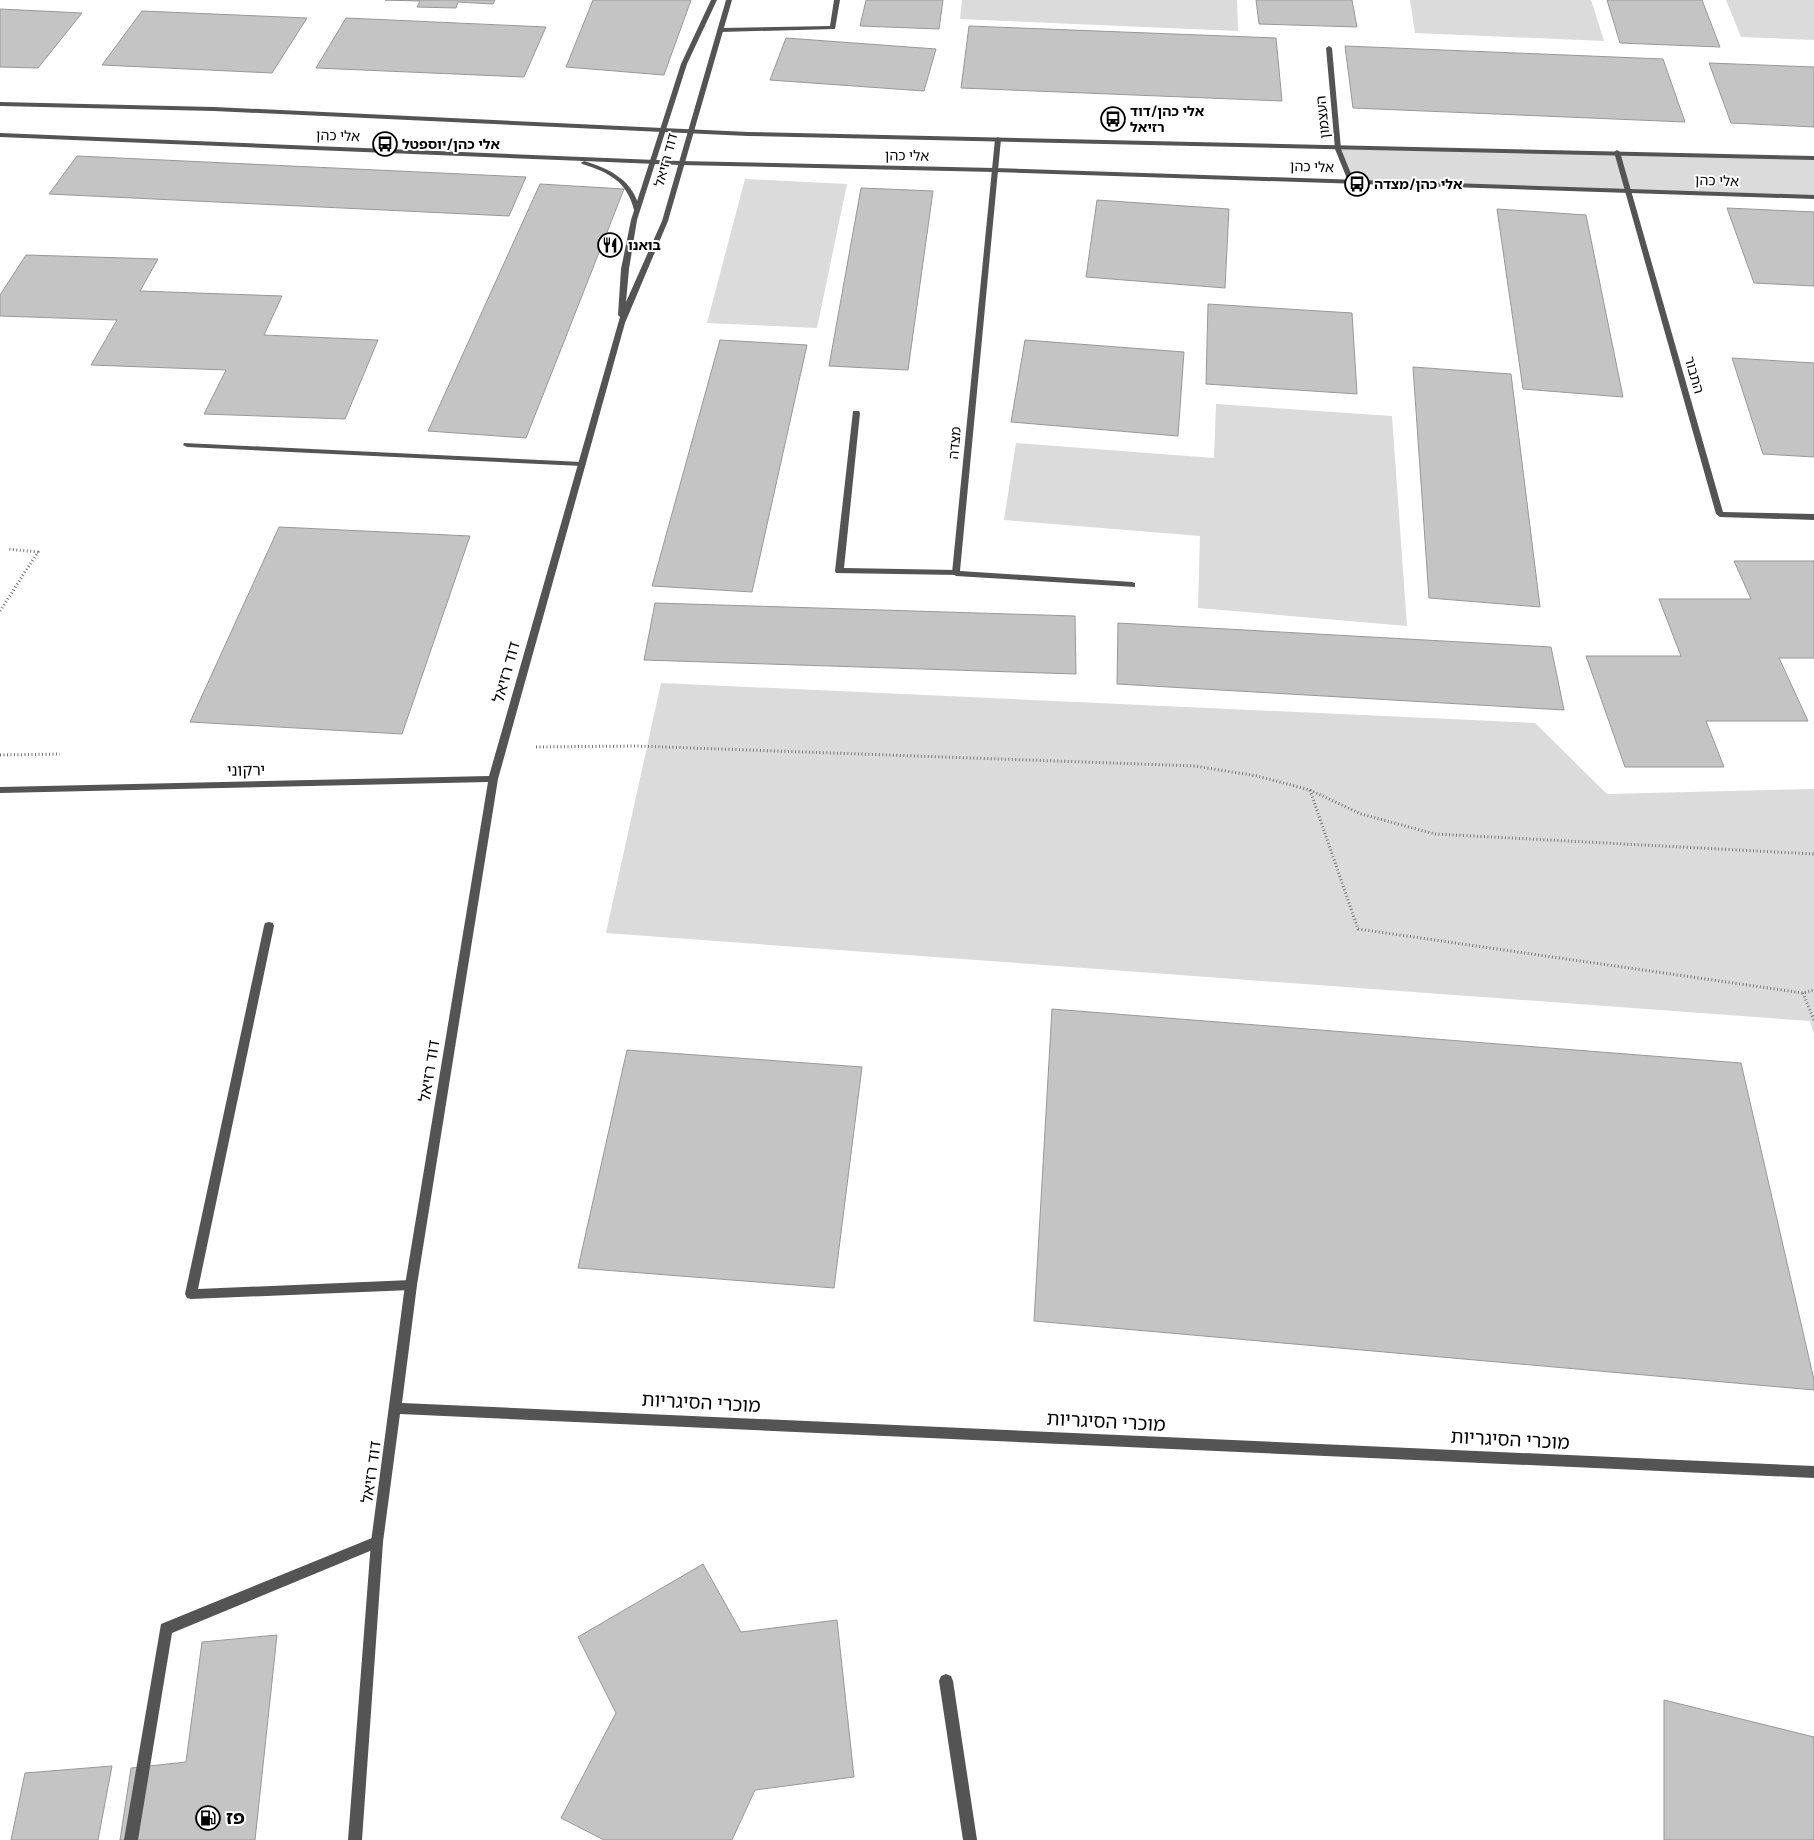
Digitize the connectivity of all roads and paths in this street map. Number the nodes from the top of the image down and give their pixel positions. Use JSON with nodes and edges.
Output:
{"nodes":[{"id":1,"x":714,"y":0,"type":"edge"},
{"id":2,"x":729,"y":0,"type":"edge"},
{"id":3,"x":837,"y":0,"type":"edge"},
{"id":4,"x":721,"y":30,"type":"junction"},
{"id":5,"x":1329,"y":48,"type":"dead end"},
{"id":6,"x":0,"y":104,"type":"edge"},
{"id":7,"x":661,"y":131,"type":"junction"},
{"id":8,"x":689,"y":132,"type":"junction"},
{"id":9,"x":0,"y":135,"type":"edge"},
{"id":10,"x":998,"y":139,"type":"junction"},
{"id":11,"x":1338,"y":149,"type":"junction"},
{"id":12,"x":1618,"y":152,"type":"junction"},
{"id":13,"x":1814,"y":158,"type":"edge"},
{"id":14,"x":568,"y":159,"type":"junction"},
{"id":15,"x":652,"y":162,"type":"junction"},
{"id":16,"x":680,"y":163,"type":"junction"},
{"id":17,"x":994,"y":170,"type":"junction"},
{"id":18,"x":1351,"y":181,"type":"junction"},
{"id":19,"x":1628,"y":190,"type":"junction"},
{"id":20,"x":1814,"y":197,"type":"edge"},
{"id":21,"x":637,"y":210,"type":"junction"},
{"id":22,"x":621,"y":323,"type":"junction"},
{"id":23,"x":856,"y":413,"type":"dead end"},
{"id":24,"x":187,"y":445,"type":"dead end"},
{"id":25,"x":582,"y":464,"type":"junction"},
{"id":26,"x":1814,"y":517,"type":"edge"},
{"id":27,"x":7,"y":549,"type":"dead end"},
{"id":28,"x":956,"y":573,"type":"junction"},
{"id":29,"x":1132,"y":585,"type":"dead end"},
{"id":30,"x":0,"y":611,"type":"edge"},
{"id":31,"x":636,"y":746,"type":"dead end"},
{"id":32,"x":493,"y":779,"type":"junction"},
{"id":33,"x":0,"y":790,"type":"edge"},
{"id":34,"x":1310,"y":790,"type":"junction"},
{"id":35,"x":1814,"y":854,"type":"edge"},
{"id":36,"x":269,"y":926,"type":"dead end"},
{"id":37,"x":1814,"y":990,"type":"edge"},
{"id":38,"x":1803,"y":993,"type":"junction"},
{"id":39,"x":1814,"y":1020,"type":"edge"},
{"id":40,"x":411,"y":1285,"type":"junction"},
{"id":41,"x":396,"y":1408,"type":"junction"},
{"id":42,"x":1814,"y":1472,"type":"edge"},
{"id":43,"x":377,"y":1542,"type":"junction"},
{"id":44,"x":946,"y":1681,"type":"dead end"},
{"id":45,"x":131,"y":1840,"type":"edge"},
{"id":46,"x":355,"y":1840,"type":"edge"},
{"id":47,"x":970,"y":1840,"type":"edge"}],
"edges":[{"from":1,"to":7,"type":"street","name":"דוד רזיאל"},
{"from":2,"to":4,"type":"street","name":"דוד רזיאל"},
{"from":3,"to":4,"type":"street"},
{"from":4,"to":8,"type":"street","name":"דוד רזיאל"},
{"from":5,"to":11,"type":"street","name":"העצמון"},
{"from":6,"to":7,"type":"street","name":"אלי כהן"},
{"from":7,"to":8,"type":"street","name":"אלי כהן"},
{"from":7,"to":15,"type":"street","name":"דוד רזיאל"},
{"from":8,"to":10,"type":"street","name":"אלי כהן"},
{"from":8,"to":16,"type":"street","name":"דוד רזיאל"},
{"from":9,"to":14,"type":"street","name":"אלי כהן"},
{"from":10,"to":11,"type":"street","name":"אלי כהן"},
{"from":10,"to":17,"type":"street","name":"מצדה"},
{"from":11,"to":12,"type":"street","name":"אלי כהן"},
{"from":11,"to":18,"type":"street","name":"העצמון"},
{"from":12,"to":13,"type":"street","name":"אלי כהן"},
{"from":12,"to":19,"type":"street","name":"התבור"},
{"from":14,"to":15,"type":"street","name":"אלי כהן"},
{"from":14,"to":21,"type":"street"},
{"from":15,"to":16,"type":"street","name":"אלי כהן"},
{"from":15,"to":21,"type":"street","name":"דוד רזיאל"},
{"from":16,"to":17,"type":"street","name":"אלי כהן"},
{"from":16,"to":22,"type":"street","name":"דוד רזיאל"},
{"from":17,"to":18,"type":"street","name":"אלי כהן"},
{"from":17,"to":28,"type":"street","name":"מצדה"},
{"from":18,"to":19,"type":"street","name":"אלי כהן"},
{"from":19,"to":20,"type":"street","name":"אלי כהן"},
{"from":19,"to":26,"type":"street","name":"התבור"},
{"from":21,"to":22,"type":"street","name":"דוד רזיאל"},
{"from":22,"to":25,"type":"street","name":"דוד רזיאל"},
{"from":23,"to":28,"type":"street"},
{"from":24,"to":25,"type":"street"},
{"from":25,"to":32,"type":"street","name":"דוד רזיאל"},
{"from":27,"to":30,"type":"path"},
{"from":28,"to":29,"type":"street"},
{"from":31,"to":34,"type":"path"},
{"from":32,"to":33,"type":"street","name":"ירקוני"},
{"from":32,"to":40,"type":"street","name":"דוד רזיאל"},
{"from":34,"to":35,"type":"path"},
{"from":34,"to":38,"type":"path"},
{"from":36,"to":40,"type":"street"},
{"from":37,"to":38,"type":"path"},
{"from":38,"to":39,"type":"path"},
{"from":40,"to":41,"type":"street","name":"דוד רזיאל"},
{"from":41,"to":42,"type":"street","name":"מוכרי הסיגריות"},
{"from":41,"to":43,"type":"street","name":"דוד רזיאל"},
{"from":43,"to":45,"type":"street"},
{"from":43,"to":46,"type":"street","name":"דוד רזיאל"},
{"from":44,"to":47,"type":"street"}]}
